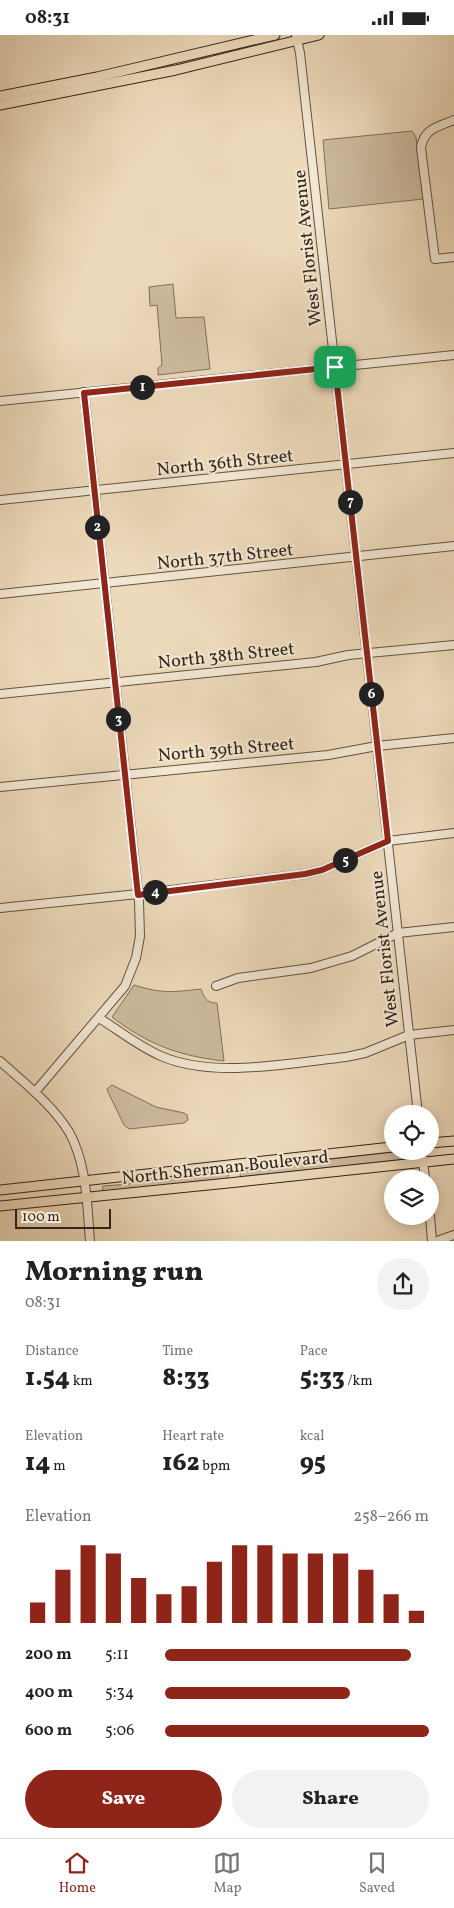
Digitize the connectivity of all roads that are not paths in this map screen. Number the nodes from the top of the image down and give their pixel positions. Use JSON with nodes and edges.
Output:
{"nodes":[{"id":1,"x":275,"y":35,"type":"edge"},
{"id":2,"x":319,"y":35,"type":"edge"},
{"id":3,"x":297,"y":38,"type":"edge"},
{"id":4,"x":0,"y":96,"type":"edge"},
{"id":5,"x":0,"y":105,"type":"edge"},
{"id":6,"x":454,"y":120,"type":"edge"},
{"id":7,"x":454,"y":257,"type":"edge"},
{"id":8,"x":454,"y":355,"type":"edge"},
{"id":9,"x":335,"y":367,"type":"junction"},
{"id":10,"x":84,"y":393,"type":"junction"},
{"id":11,"x":0,"y":401,"type":"edge"},
{"id":12,"x":454,"y":453,"type":"edge"},
{"id":13,"x":345,"y":465,"type":"junction"},
{"id":14,"x":93,"y":491,"type":"junction"},
{"id":15,"x":0,"y":500,"type":"edge"},
{"id":16,"x":454,"y":546,"type":"edge"},
{"id":17,"x":356,"y":557,"type":"junction"},
{"id":18,"x":104,"y":584,"type":"junction"},
{"id":19,"x":0,"y":594,"type":"edge"},
{"id":20,"x":454,"y":645,"type":"edge"},
{"id":21,"x":366,"y":653,"type":"junction"},
{"id":22,"x":114,"y":681,"type":"junction"},
{"id":23,"x":0,"y":694,"type":"edge"},
{"id":24,"x":454,"y":738,"type":"edge"},
{"id":25,"x":377,"y":746,"type":"junction"},
{"id":26,"x":125,"y":774,"type":"junction"},
{"id":27,"x":0,"y":787,"type":"edge"},
{"id":28,"x":454,"y":833,"type":"edge"},
{"id":29,"x":388,"y":841,"type":"junction"},
{"id":30,"x":138,"y":895,"type":"junction"},
{"id":31,"x":0,"y":909,"type":"edge"},
{"id":32,"x":454,"y":927,"type":"edge"},
{"id":33,"x":398,"y":933,"type":"junction"},
{"id":34,"x":216,"y":986,"type":"dead end"},
{"id":35,"x":99,"y":1017,"type":"junction"},
{"id":36,"x":454,"y":1030,"type":"edge"},
{"id":37,"x":409,"y":1035,"type":"junction"},
{"id":38,"x":0,"y":1061,"type":"edge"},
{"id":39,"x":35,"y":1092,"type":"junction"},
{"id":40,"x":417,"y":1105,"type":"edge"},
{"id":41,"x":454,"y":1141,"type":"edge"},
{"id":42,"x":439,"y":1142,"type":"edge"},
{"id":43,"x":384,"y":1148,"type":"edge"},
{"id":44,"x":454,"y":1159,"type":"edge"},
{"id":45,"x":424,"y":1162,"type":"junction"},
{"id":46,"x":424,"y":1170,"type":"edge"},
{"id":47,"x":85,"y":1181,"type":"junction"},
{"id":48,"x":0,"y":1190,"type":"edge"},
{"id":49,"x":86,"y":1198,"type":"junction"},
{"id":50,"x":0,"y":1206,"type":"edge"},
{"id":51,"x":431,"y":1225,"type":"edge"},
{"id":52,"x":454,"y":1235,"type":"edge"},
{"id":53,"x":90,"y":1241,"type":"edge"},
{"id":54,"x":432,"y":1241,"type":"edge"},
{"id":55,"x":437,"y":1241,"type":"edge"}],
"edges":[{"from":1,"to":4,"type":"main road"},
{"from":2,"to":3,"type":"main road"},
{"from":3,"to":5,"type":"main road"},
{"from":3,"to":9,"type":"street","name":"West Florist Avenue"},
{"from":6,"to":7,"type":"street"},
{"from":8,"to":9,"type":"street"},
{"from":9,"to":10,"type":"street"},
{"from":9,"to":13,"type":"street","name":"West Florist Avenue"},
{"from":10,"to":11,"type":"street"},
{"from":10,"to":14,"type":"street"},
{"from":12,"to":13,"type":"street","name":"North 36th Street"},
{"from":13,"to":14,"type":"street","name":"North 36th Street"},
{"from":13,"to":17,"type":"street","name":"West Florist Avenue"},
{"from":14,"to":15,"type":"street","name":"North 36th Street"},
{"from":14,"to":18,"type":"street"},
{"from":16,"to":17,"type":"street","name":"North 37th Street"},
{"from":17,"to":18,"type":"street","name":"North 37th Street"},
{"from":17,"to":21,"type":"street","name":"West Florist Avenue"},
{"from":18,"to":19,"type":"street","name":"North 37th Street"},
{"from":18,"to":22,"type":"street"},
{"from":20,"to":21,"type":"street","name":"North 38th Street"},
{"from":21,"to":22,"type":"street","name":"North 38th Street"},
{"from":21,"to":25,"type":"street","name":"West Florist Avenue"},
{"from":22,"to":23,"type":"street","name":"North 38th Street"},
{"from":22,"to":26,"type":"street"},
{"from":24,"to":25,"type":"street","name":"North 39th Street"},
{"from":25,"to":26,"type":"street","name":"North 39th Street"},
{"from":25,"to":29,"type":"street","name":"West Florist Avenue"},
{"from":26,"to":27,"type":"street","name":"North 39th Street"},
{"from":26,"to":30,"type":"street"},
{"from":28,"to":29,"type":"street"},
{"from":29,"to":30,"type":"street"},
{"from":29,"to":33,"type":"street","name":"West Florist Avenue"},
{"from":30,"to":31,"type":"street"},
{"from":30,"to":35,"type":"street"},
{"from":32,"to":33,"type":"street"},
{"from":33,"to":34,"type":"street"},
{"from":33,"to":37,"type":"street","name":"West Florist Avenue"},
{"from":35,"to":37,"type":"street"},
{"from":35,"to":39,"type":"street"},
{"from":36,"to":37,"type":"street"},
{"from":37,"to":40,"type":"street","name":"West Florist Avenue"},
{"from":38,"to":39,"type":"street"},
{"from":39,"to":47,"type":"street"},
{"from":41,"to":42,"type":"main road"},
{"from":43,"to":47,"type":"main road","name":"North Sherman Boulevard"},
{"from":44,"to":45,"type":"main road","name":"North Sherman Boulevard"},
{"from":45,"to":46,"type":"street"},
{"from":45,"to":49,"type":"main road","name":"North Sherman Boulevard"},
{"from":47,"to":48,"type":"main road","name":"North Sherman Boulevard"},
{"from":47,"to":49,"type":"street"},
{"from":49,"to":50,"type":"main road","name":"North Sherman Boulevard"},
{"from":49,"to":53,"type":"street"},
{"from":51,"to":54,"type":"street"},
{"from":52,"to":55,"type":"street"}]}
